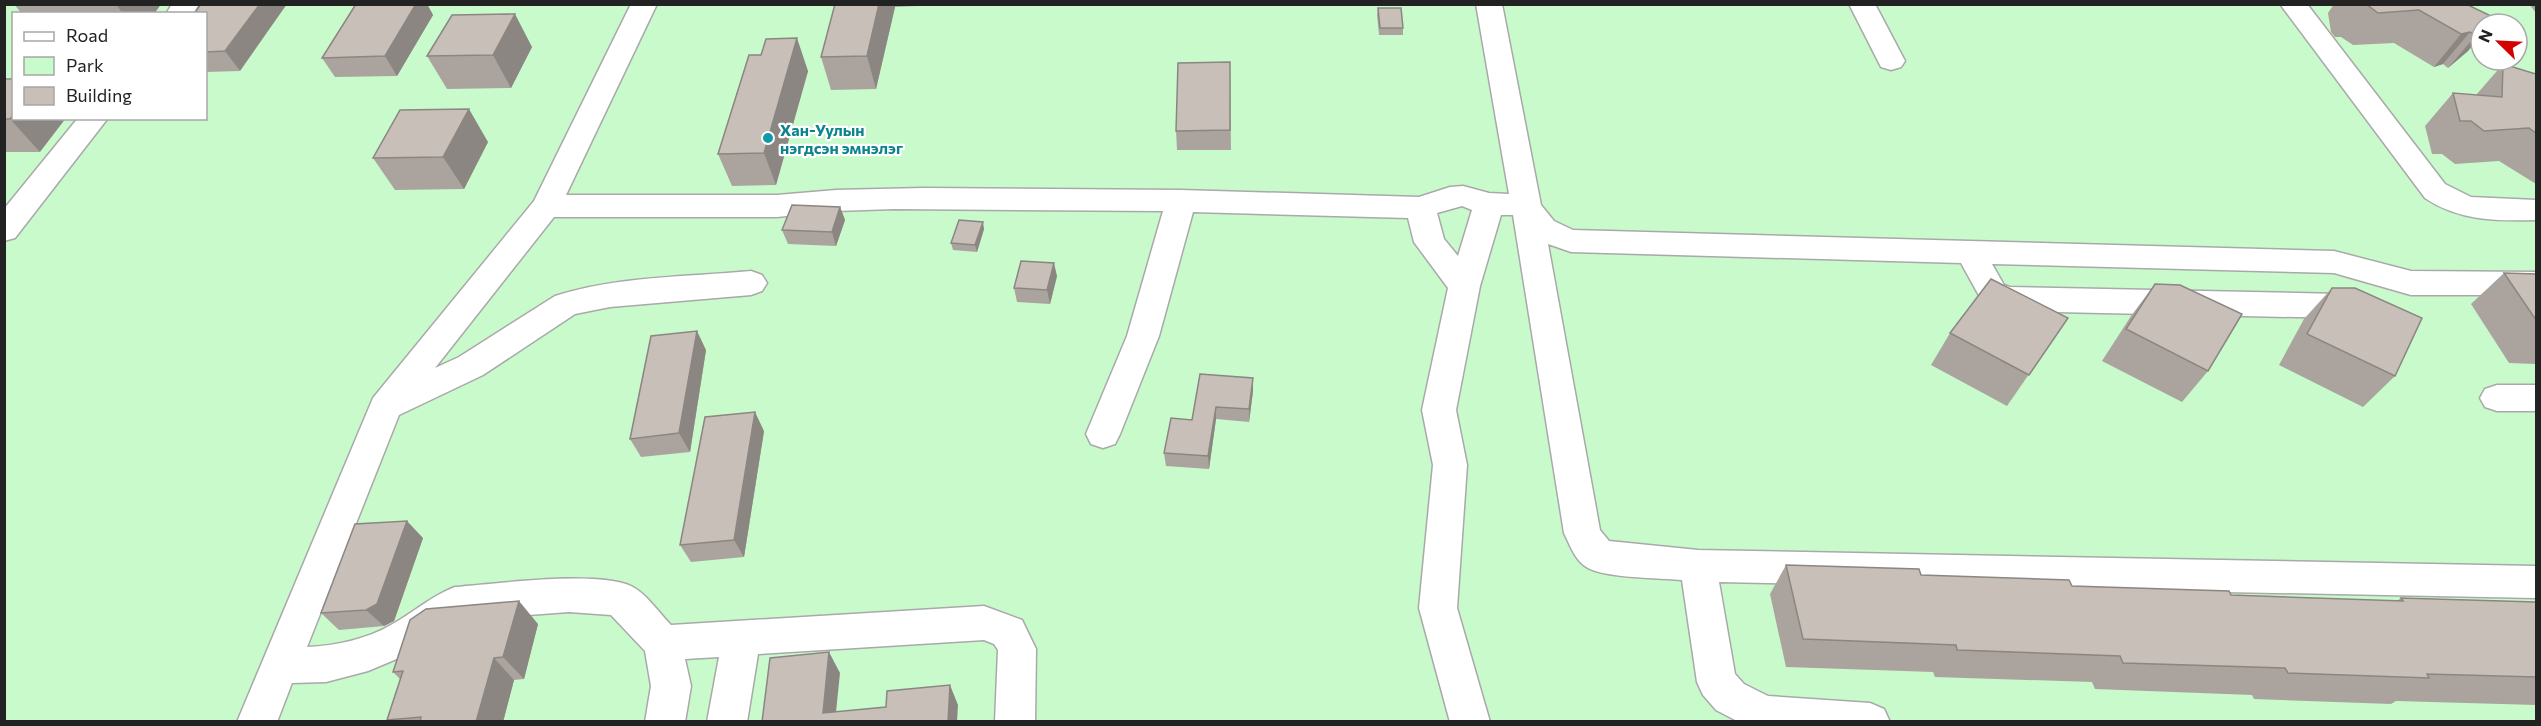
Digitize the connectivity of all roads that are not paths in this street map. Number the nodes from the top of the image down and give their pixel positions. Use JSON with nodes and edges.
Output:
{"nodes":[{"id":1,"x":644,"y":4,"type":"edge"},
{"id":2,"x":1489,"y":4,"type":"edge"},
{"id":3,"x":1862,"y":4,"type":"edge"},
{"id":4,"x":2293,"y":4,"type":"edge"},
{"id":5,"x":1891,"y":61,"type":"dead end"},
{"id":6,"x":92,"y":120,"type":"edge"},
{"id":7,"x":1181,"y":200,"type":"junction"},
{"id":8,"x":1489,"y":204,"type":"junction"},
{"id":9,"x":1526,"y":205,"type":"junction"},
{"id":10,"x":546,"y":206,"type":"junction"},
{"id":11,"x":1420,"y":208,"type":"junction"},
{"id":12,"x":2536,"y":210,"type":"edge"},
{"id":13,"x":4,"y":230,"type":"edge"},
{"id":14,"x":1971,"y":253,"type":"junction"},
{"id":15,"x":751,"y":283,"type":"dead end"},
{"id":16,"x":2536,"y":283,"type":"edge"},
{"id":17,"x":1464,"y":286,"type":"junction"},
{"id":18,"x":2342,"y":306,"type":"edge"},
{"id":19,"x":2497,"y":398,"type":"dead end"},
{"id":20,"x":2536,"y":398,"type":"edge"},
{"id":21,"x":385,"y":408,"type":"junction"},
{"id":22,"x":1103,"y":434,"type":"dead end"},
{"id":23,"x":1698,"y":566,"type":"junction"},
{"id":24,"x":2536,"y":582,"type":"edge"},
{"id":25,"x":742,"y":638,"type":"junction"},
{"id":26,"x":663,"y":643,"type":"junction"},
{"id":27,"x":279,"y":666,"type":"junction"},
{"id":28,"x":257,"y":722,"type":"edge"},
{"id":29,"x":665,"y":722,"type":"edge"},
{"id":30,"x":728,"y":722,"type":"edge"},
{"id":31,"x":1015,"y":722,"type":"edge"},
{"id":32,"x":1470,"y":722,"type":"edge"},
{"id":33,"x":1870,"y":722,"type":"edge"}],
"edges":[{"from":1,"to":10,"type":"street"},
{"from":2,"to":9,"type":"street"},
{"from":3,"to":5,"type":"street"},
{"from":4,"to":12,"type":"street"},
{"from":6,"to":13,"type":"street"},
{"from":7,"to":10,"type":"street"},
{"from":7,"to":11,"type":"street"},
{"from":7,"to":22,"type":"street"},
{"from":8,"to":9,"type":"street"},
{"from":8,"to":11,"type":"street"},
{"from":8,"to":17,"type":"street"},
{"from":9,"to":14,"type":"street"},
{"from":9,"to":23,"type":"street"},
{"from":10,"to":21,"type":"street"},
{"from":11,"to":17,"type":"street"},
{"from":14,"to":16,"type":"street"},
{"from":14,"to":18,"type":"street"},
{"from":15,"to":21,"type":"street"},
{"from":17,"to":32,"type":"street"},
{"from":19,"to":20,"type":"street"},
{"from":21,"to":27,"type":"street"},
{"from":23,"to":24,"type":"street"},
{"from":23,"to":33,"type":"street"},
{"from":25,"to":26,"type":"street"},
{"from":25,"to":30,"type":"street"},
{"from":25,"to":31,"type":"street"},
{"from":26,"to":27,"type":"street"},
{"from":26,"to":29,"type":"street"},
{"from":27,"to":28,"type":"street"}]}
